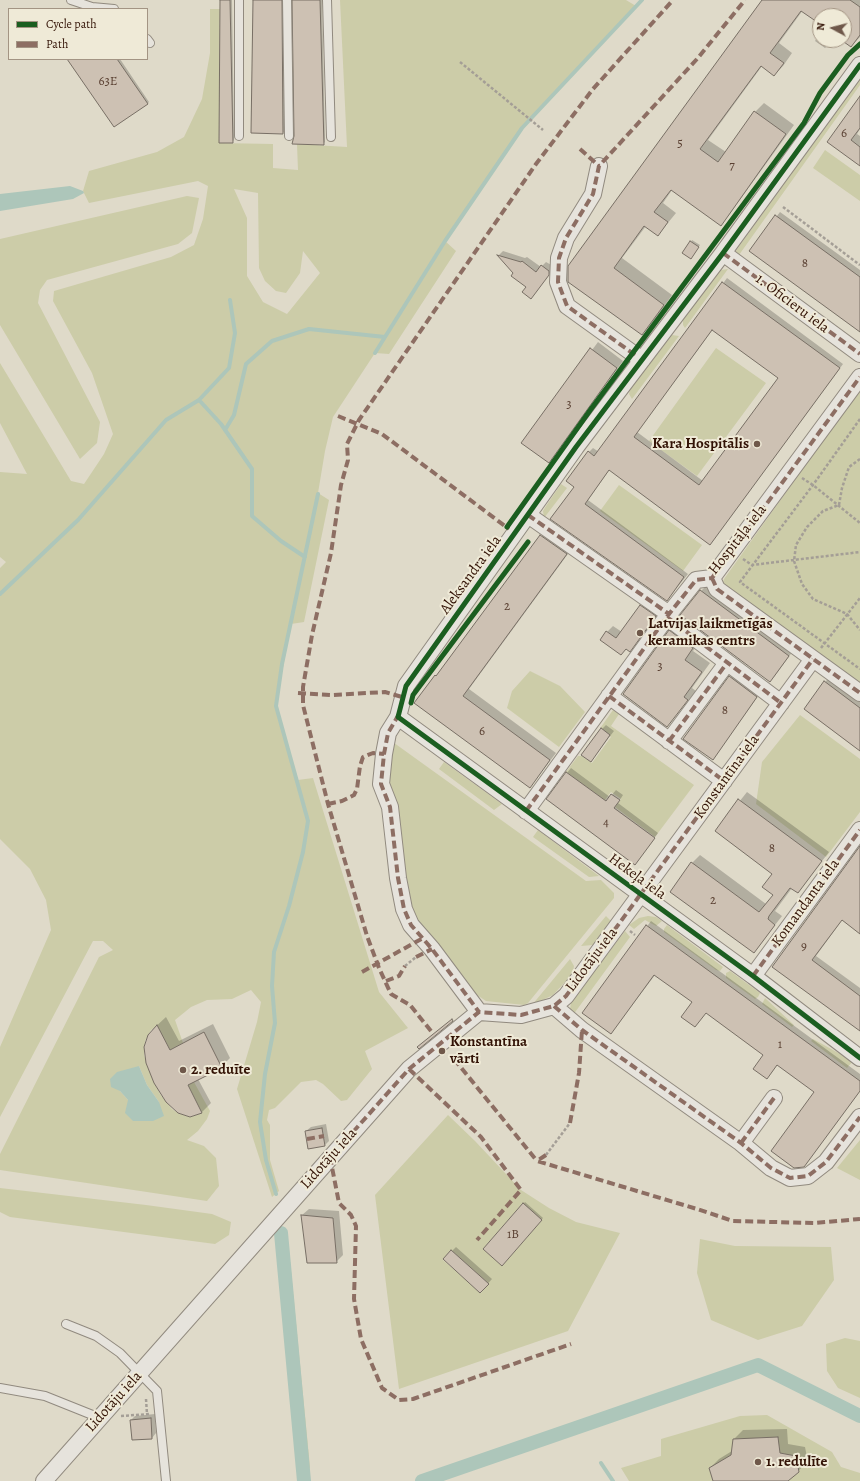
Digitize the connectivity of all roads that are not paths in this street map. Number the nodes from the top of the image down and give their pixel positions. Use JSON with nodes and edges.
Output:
{"nodes":[{"id":1,"x":71,"y":0,"type":"edge"},
{"id":2,"x":239,"y":0,"type":"edge"},
{"id":3,"x":287,"y":0,"type":"edge"},
{"id":4,"x":328,"y":0,"type":"edge"},
{"id":5,"x":103,"y":8,"type":"edge"},
{"id":6,"x":860,"y":65,"type":"edge"},
{"id":7,"x":239,"y":136,"type":"dead end"},
{"id":8,"x":289,"y":136,"type":"dead end"},
{"id":9,"x":331,"y":137,"type":"dead end"},
{"id":10,"x":599,"y":166,"type":"dead end"},
{"id":11,"x":723,"y":253,"type":"junction"},
{"id":12,"x":860,"y":354,"type":"edge"},
{"id":13,"x":642,"y":360,"type":"junction"},
{"id":14,"x":860,"y":377,"type":"edge"},
{"id":15,"x":528,"y":515,"type":"junction"},
{"id":16,"x":712,"y":578,"type":"junction"},
{"id":17,"x":668,"y":615,"type":"junction"},
{"id":18,"x":813,"y":659,"type":"junction"},
{"id":19,"x":727,"y":662,"type":"junction"},
{"id":20,"x":860,"y":693,"type":"edge"},
{"id":21,"x":609,"y":696,"type":"junction"},
{"id":22,"x":782,"y":703,"type":"junction"},
{"id":23,"x":398,"y":717,"type":"junction"},
{"id":24,"x":669,"y":741,"type":"junction"},
{"id":25,"x":724,"y":781,"type":"junction"},
{"id":26,"x":526,"y":811,"type":"junction"},
{"id":27,"x":860,"y":830,"type":"edge"},
{"id":28,"x":641,"y":894,"type":"junction"},
{"id":29,"x":753,"y":976,"type":"junction"},
{"id":30,"x":554,"y":1006,"type":"junction"},
{"id":31,"x":479,"y":1012,"type":"junction"},
{"id":32,"x":860,"y":1058,"type":"edge"},
{"id":33,"x":774,"y":1098,"type":"dead end"},
{"id":34,"x":860,"y":1117,"type":"edge"},
{"id":35,"x":741,"y":1143,"type":"junction"},
{"id":36,"x":66,"y":1324,"type":"dead end"},
{"id":37,"x":141,"y":1372,"type":"junction"},
{"id":38,"x":0,"y":1388,"type":"edge"},
{"id":39,"x":100,"y":1418,"type":"junction"},
{"id":40,"x":44,"y":1481,"type":"edge"},
{"id":41,"x":166,"y":1481,"type":"edge"}],
"edges":[{"from":1,"to":5,"type":"lane"},
{"from":2,"to":7,"type":"lane"},
{"from":3,"to":8,"type":"lane"},
{"from":4,"to":9,"type":"lane"},
{"from":6,"to":11,"type":"street","name":"Aleksandra iela"},
{"from":10,"to":13,"type":"street"},
{"from":11,"to":12,"type":"street","name":"1. Oficieru iela"},
{"from":11,"to":13,"type":"street","name":"Aleksandra iela"},
{"from":13,"to":15,"type":"street","name":"Aleksandra iela"},
{"from":14,"to":16,"type":"street","name":"Hospitāļa iela"},
{"from":15,"to":17,"type":"street"},
{"from":15,"to":23,"type":"street","name":"Aleksandra iela"},
{"from":16,"to":17,"type":"street","name":"Hospitāļa iela"},
{"from":16,"to":18,"type":"street"},
{"from":17,"to":19,"type":"street"},
{"from":17,"to":21,"type":"street","name":"Hospitāļa iela"},
{"from":18,"to":20,"type":"street"},
{"from":18,"to":22,"type":"street","name":"Konstantīna iela"},
{"from":19,"to":22,"type":"street"},
{"from":19,"to":24,"type":"street"},
{"from":21,"to":24,"type":"street"},
{"from":21,"to":26,"type":"street","name":"Hospitāļa iela"},
{"from":22,"to":25,"type":"street","name":"Konstantīna iela"},
{"from":23,"to":26,"type":"street","name":"Hekeļa iela"},
{"from":23,"to":31,"type":"street","name":"Aleksandra iela"},
{"from":24,"to":25,"type":"street"},
{"from":25,"to":28,"type":"street","name":"Konstantīna iela"},
{"from":26,"to":28,"type":"street","name":"Hekeļa iela"},
{"from":27,"to":29,"type":"street","name":"Komandanta iela"},
{"from":28,"to":29,"type":"street","name":"Hekeļa iela"},
{"from":28,"to":30,"type":"street","name":"Lidotāju iela"},
{"from":29,"to":32,"type":"street","name":"Hekeļa iela"},
{"from":30,"to":31,"type":"street","name":"Lidotāju iela"},
{"from":30,"to":35,"type":"street"},
{"from":31,"to":37,"type":"street","name":"Lidotāju iela"},
{"from":33,"to":35,"type":"street"},
{"from":34,"to":35,"type":"street"},
{"from":36,"to":37,"type":"lane"},
{"from":37,"to":39,"type":"street","name":"Lidotāju iela"},
{"from":37,"to":41,"type":"lane"},
{"from":38,"to":39,"type":"lane"},
{"from":39,"to":40,"type":"street","name":"Lidotāju iela"}]}
